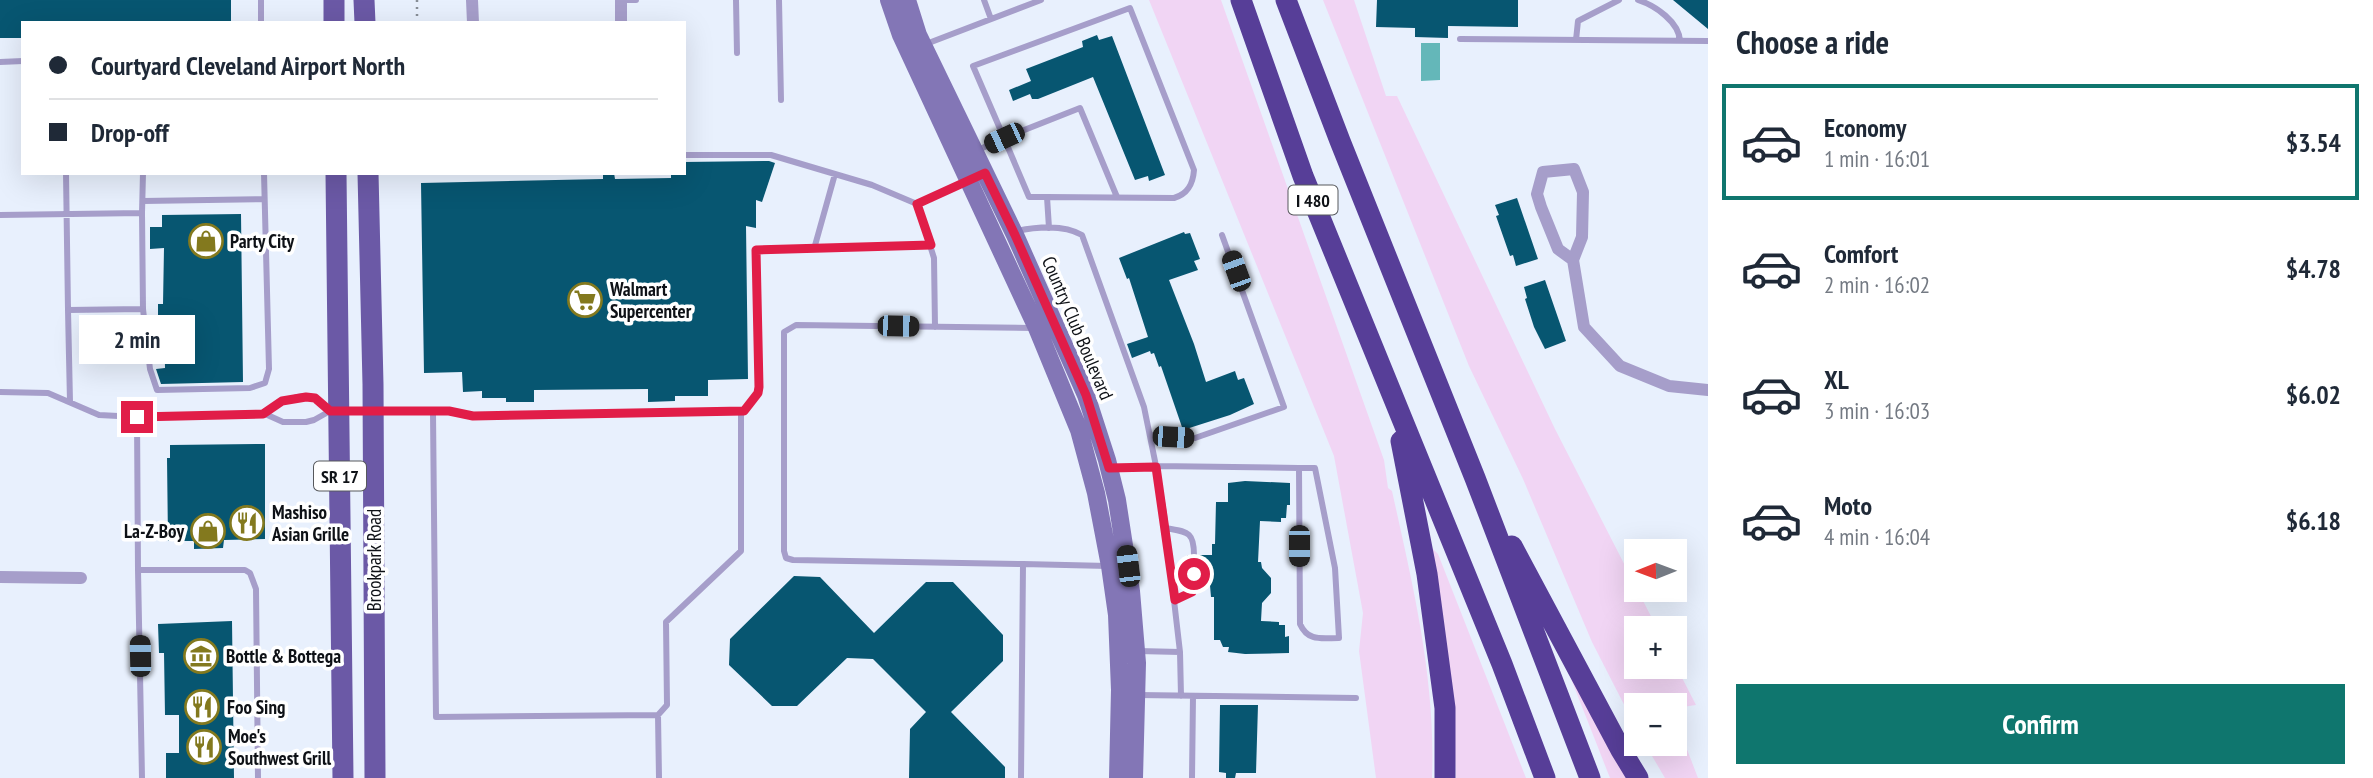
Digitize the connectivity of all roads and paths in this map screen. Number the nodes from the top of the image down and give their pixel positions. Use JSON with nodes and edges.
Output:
{"nodes":[{"id":1,"x":261,"y":0,"type":"edge"},
{"id":2,"x":334,"y":0,"type":"edge"},
{"id":3,"x":364,"y":0,"type":"edge"},
{"id":4,"x":417,"y":0,"type":"edge"},
{"id":5,"x":472,"y":0,"type":"edge"},
{"id":6,"x":621,"y":0,"type":"edge"},
{"id":7,"x":636,"y":0,"type":"edge"},
{"id":8,"x":736,"y":0,"type":"edge"},
{"id":9,"x":779,"y":0,"type":"edge"},
{"id":10,"x":889,"y":0,"type":"edge"},
{"id":11,"x":907,"y":0,"type":"edge"},
{"id":12,"x":984,"y":0,"type":"edge"},
{"id":13,"x":1041,"y":0,"type":"edge"},
{"id":14,"x":1241,"y":0,"type":"edge"},
{"id":15,"x":1286,"y":0,"type":"edge"},
{"id":16,"x":1619,"y":0,"type":"edge"},
{"id":17,"x":1638,"y":0,"type":"edge"},
{"id":18,"x":991,"y":19,"type":"junction"},
{"id":19,"x":261,"y":21,"type":"edge"},
{"id":20,"x":334,"y":21,"type":"edge"},
{"id":21,"x":365,"y":21,"type":"edge"},
{"id":22,"x":417,"y":21,"type":"edge"},
{"id":23,"x":473,"y":21,"type":"edge"},
{"id":24,"x":621,"y":21,"type":"edge"},
{"id":25,"x":1460,"y":39,"type":"dead end"},
{"id":26,"x":1576,"y":40,"type":"junction"},
{"id":27,"x":1681,"y":41,"type":"junction"},
{"id":28,"x":1708,"y":41,"type":"edge"},
{"id":29,"x":915,"y":48,"type":"junction"},
{"id":30,"x":737,"y":53,"type":"dead end"},
{"id":31,"x":21,"y":61,"type":"edge"},
{"id":32,"x":0,"y":62,"type":"edge"},
{"id":33,"x":781,"y":100,"type":"dead end"},
{"id":34,"x":1004,"y":138,"type":"junction"},
{"id":35,"x":975,"y":152,"type":"junction"},
{"id":36,"x":686,"y":155,"type":"edge"},
{"id":37,"x":958,"y":160,"type":"junction"},
{"id":38,"x":985,"y":173,"type":"junction"},
{"id":39,"x":835,"y":174,"type":"junction"},
{"id":40,"x":66,"y":175,"type":"edge"},
{"id":41,"x":143,"y":175,"type":"edge"},
{"id":42,"x":264,"y":175,"type":"edge"},
{"id":43,"x":337,"y":175,"type":"edge"},
{"id":44,"x":368,"y":175,"type":"edge"},
{"id":45,"x":968,"y":181,"type":"junction"},
{"id":46,"x":1117,"y":197,"type":"junction"},
{"id":47,"x":1047,"y":198,"type":"junction"},
{"id":48,"x":264,"y":199,"type":"junction"},
{"id":49,"x":143,"y":201,"type":"junction"},
{"id":50,"x":917,"y":204,"type":"junction"},
{"id":51,"x":142,"y":213,"type":"junction"},
{"id":52,"x":67,"y":214,"type":"junction"},
{"id":53,"x":0,"y":215,"type":"edge"},
{"id":54,"x":1049,"y":228,"type":"junction"},
{"id":55,"x":1013,"y":232,"type":"junction"},
{"id":56,"x":1223,"y":235,"type":"dead end"},
{"id":57,"x":931,"y":245,"type":"junction"},
{"id":58,"x":814,"y":249,"type":"junction"},
{"id":59,"x":1573,"y":260,"type":"junction"},
{"id":60,"x":143,"y":309,"type":"junction"},
{"id":61,"x":68,"y":310,"type":"junction"},
{"id":62,"x":935,"y":327,"type":"junction"},
{"id":63,"x":1037,"y":328,"type":"junction"},
{"id":64,"x":1708,"y":390,"type":"edge"},
{"id":65,"x":0,"y":392,"type":"edge"},
{"id":66,"x":1393,"y":397,"type":"junction"},
{"id":67,"x":69,"y":402,"type":"junction"},
{"id":68,"x":335,"y":411,"type":"junction"},
{"id":69,"x":741,"y":411,"type":"junction"},
{"id":70,"x":373,"y":412,"type":"junction"},
{"id":71,"x":433,"y":412,"type":"junction"},
{"id":72,"x":263,"y":414,"type":"junction"},
{"id":73,"x":137,"y":417,"type":"junction"},
{"id":74,"x":1151,"y":435,"type":"junction"},
{"id":75,"x":1156,"y":467,"type":"junction"},
{"id":76,"x":1109,"y":468,"type":"junction"},
{"id":77,"x":1299,"y":468,"type":"junction"},
{"id":78,"x":1475,"y":478,"type":"junction"},
{"id":79,"x":1166,"y":528,"type":"junction"},
{"id":80,"x":1194,"y":555,"type":"dead end"},
{"id":81,"x":1023,"y":564,"type":"junction"},
{"id":82,"x":1110,"y":566,"type":"junction"},
{"id":83,"x":138,"y":570,"type":"junction"},
{"id":84,"x":1194,"y":574,"type":"dead end"},
{"id":85,"x":0,"y":578,"type":"edge"},
{"id":86,"x":81,"y":578,"type":"dead end"},
{"id":87,"x":1175,"y":600,"type":"junction"},
{"id":88,"x":1127,"y":651,"type":"junction"},
{"id":89,"x":1180,"y":652,"type":"junction"},
{"id":90,"x":1136,"y":695,"type":"junction"},
{"id":91,"x":1181,"y":696,"type":"junction"},
{"id":92,"x":1193,"y":696,"type":"junction"},
{"id":93,"x":1356,"y":698,"type":"dead end"},
{"id":94,"x":658,"y":715,"type":"junction"},
{"id":95,"x":142,"y":778,"type":"edge"},
{"id":96,"x":258,"y":778,"type":"edge"},
{"id":97,"x":343,"y":778,"type":"edge"},
{"id":98,"x":375,"y":778,"type":"edge"},
{"id":99,"x":659,"y":778,"type":"edge"},
{"id":100,"x":1020,"y":778,"type":"edge"},
{"id":101,"x":1118,"y":778,"type":"edge"},
{"id":102,"x":1134,"y":778,"type":"edge"},
{"id":103,"x":1192,"y":778,"type":"edge"},
{"id":104,"x":1445,"y":778,"type":"edge"},
{"id":105,"x":1545,"y":778,"type":"edge"},
{"id":106,"x":1590,"y":778,"type":"edge"},
{"id":107,"x":1638,"y":778,"type":"edge"}],
"edges":[{"from":1,"to":19,"type":"lane"},
{"from":2,"to":20,"type":"main road"},
{"from":3,"to":21,"type":"main road"},
{"from":4,"to":22,"type":"path"},
{"from":5,"to":23,"type":"street"},
{"from":6,"to":7,"type":"lane"},
{"from":6,"to":24,"type":"street"},
{"from":8,"to":30,"type":"lane"},
{"from":9,"to":33,"type":"lane"},
{"from":10,"to":29,"type":"street","name":"Country Club Boulevard"},
{"from":11,"to":29,"type":"street","name":"Country Club Boulevard"},
{"from":12,"to":18,"type":"lane"},
{"from":13,"to":18,"type":"lane"},
{"from":14,"to":66,"type":"highway","number":"I 480"},
{"from":15,"to":78,"type":"highway","number":"I 480"},
{"from":16,"to":26,"type":"lane"},
{"from":17,"to":27,"type":"lane"},
{"from":18,"to":29,"type":"lane"},
{"from":25,"to":26,"type":"lane"},
{"from":26,"to":27,"type":"lane"},
{"from":27,"to":28,"type":"lane"},
{"from":29,"to":35,"type":"street","name":"Country Club Boulevard"},
{"from":29,"to":37,"type":"street","name":"Country Club Boulevard"},
{"from":31,"to":32,"type":"lane"},
{"from":34,"to":35,"type":"lane"},
{"from":34,"to":46,"type":"lane"},
{"from":34,"to":46,"type":"lane"},
{"from":34,"to":47,"type":"lane"},
{"from":35,"to":37,"type":"lane"},
{"from":35,"to":38,"type":"street","name":"Country Club Boulevard"},
{"from":36,"to":39,"type":"lane"},
{"from":37,"to":45,"type":"street","name":"Country Club Boulevard"},
{"from":38,"to":45,"type":"lane"},
{"from":38,"to":55,"type":"street","name":"Country Club Boulevard"},
{"from":39,"to":50,"type":"lane"},
{"from":39,"to":58,"type":"lane"},
{"from":40,"to":52,"type":"lane"},
{"from":41,"to":49,"type":"lane"},
{"from":42,"to":48,"type":"lane"},
{"from":43,"to":68,"type":"main road","name":"Brookpark Road","number":"SR 17"},
{"from":44,"to":70,"type":"main road","name":"Brookpark Road","number":"SR 17"},
{"from":45,"to":50,"type":"lane"},
{"from":45,"to":63,"type":"street","name":"Country Club Boulevard"},
{"from":46,"to":47,"type":"lane"},
{"from":47,"to":54,"type":"lane"},
{"from":48,"to":49,"type":"lane"},
{"from":48,"to":60,"type":"lane"},
{"from":49,"to":51,"type":"lane"},
{"from":50,"to":57,"type":"lane"},
{"from":51,"to":52,"type":"lane"},
{"from":51,"to":60,"type":"lane"},
{"from":52,"to":53,"type":"lane"},
{"from":52,"to":61,"type":"lane"},
{"from":54,"to":55,"type":"lane"},
{"from":54,"to":74,"type":"lane"},
{"from":55,"to":76,"type":"street","name":"Country Club Boulevard"},
{"from":56,"to":74,"type":"lane"},
{"from":57,"to":58,"type":"lane"},
{"from":57,"to":62,"type":"lane"},
{"from":58,"to":69,"type":"lane"},
{"from":59,"to":59,"type":"street"},
{"from":59,"to":64,"type":"street"},
{"from":60,"to":61,"type":"lane"},
{"from":61,"to":67,"type":"lane"},
{"from":62,"to":63,"type":"lane"},
{"from":62,"to":81,"type":"lane"},
{"from":63,"to":82,"type":"street","name":"Country Club Boulevard"},
{"from":65,"to":67,"type":"lane"},
{"from":66,"to":104,"type":"highway"},
{"from":66,"to":105,"type":"highway","number":"I 480"},
{"from":67,"to":73,"type":"lane"},
{"from":68,"to":70,"type":"lane"},
{"from":68,"to":72,"type":"lane"},
{"from":68,"to":72,"type":"lane"},
{"from":68,"to":97,"type":"main road","name":"Brookpark Road","number":"SR 17"},
{"from":69,"to":71,"type":"lane"},
{"from":69,"to":94,"type":"lane"},
{"from":70,"to":71,"type":"lane"},
{"from":70,"to":98,"type":"main road","name":"Brookpark Road","number":"SR 17"},
{"from":71,"to":94,"type":"lane"},
{"from":72,"to":73,"type":"lane"},
{"from":73,"to":83,"type":"lane"},
{"from":74,"to":75,"type":"lane"},
{"from":75,"to":76,"type":"lane"},
{"from":75,"to":77,"type":"lane"},
{"from":75,"to":79,"type":"lane"},
{"from":76,"to":88,"type":"street","name":"Country Club Boulevard"},
{"from":77,"to":77,"type":"lane"},
{"from":78,"to":106,"type":"highway","number":"I 480"},
{"from":78,"to":107,"type":"highway"},
{"from":79,"to":80,"type":"lane"},
{"from":79,"to":87,"type":"lane"},
{"from":81,"to":82,"type":"lane"},
{"from":81,"to":100,"type":"lane"},
{"from":82,"to":88,"type":"street","name":"Country Club Boulevard"},
{"from":83,"to":95,"type":"lane"},
{"from":83,"to":96,"type":"lane"},
{"from":84,"to":87,"type":"lane"},
{"from":85,"to":86,"type":"street"},
{"from":87,"to":89,"type":"lane"},
{"from":88,"to":89,"type":"lane"},
{"from":88,"to":90,"type":"street","name":"Country Club Boulevard"},
{"from":88,"to":101,"type":"street","name":"Country Club Boulevard"},
{"from":89,"to":91,"type":"lane"},
{"from":90,"to":91,"type":"lane"},
{"from":90,"to":102,"type":"street","name":"Country Club Boulevard"},
{"from":91,"to":92,"type":"lane"},
{"from":92,"to":93,"type":"lane"},
{"from":92,"to":103,"type":"lane"},
{"from":94,"to":99,"type":"lane"}]}
